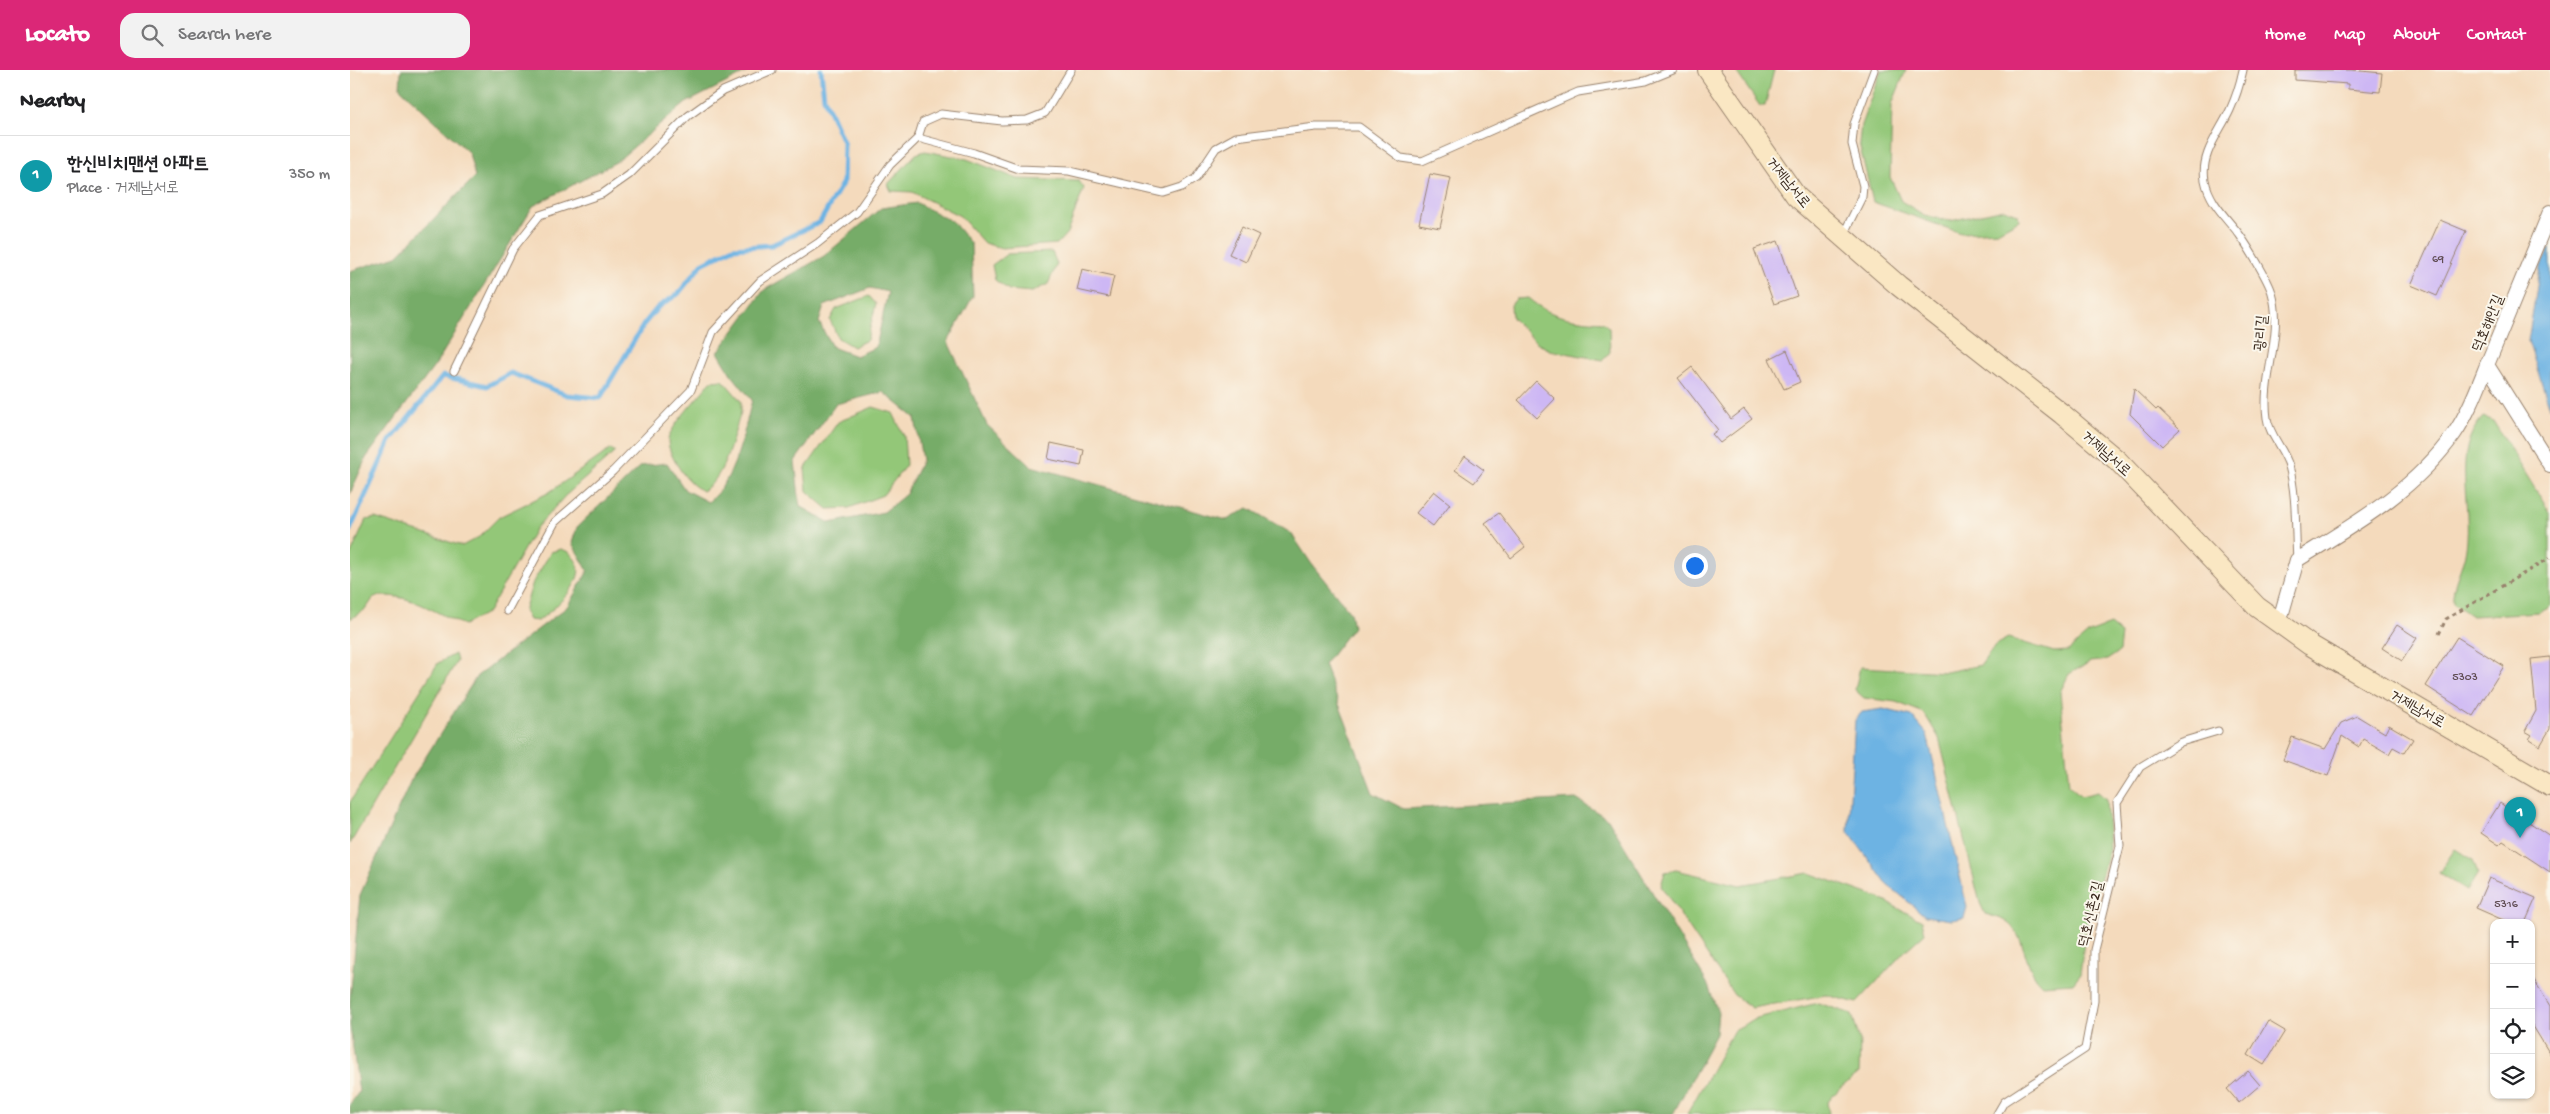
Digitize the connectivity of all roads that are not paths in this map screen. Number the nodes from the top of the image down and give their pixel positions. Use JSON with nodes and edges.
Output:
{"nodes":[{"id":1,"x":772,"y":70,"type":"edge"},
{"id":2,"x":1071,"y":70,"type":"edge"},
{"id":3,"x":1673,"y":70,"type":"edge"},
{"id":4,"x":1708,"y":70,"type":"edge"},
{"id":5,"x":1874,"y":70,"type":"edge"},
{"id":6,"x":2243,"y":70,"type":"edge"},
{"id":7,"x":918,"y":138,"type":"junction"},
{"id":8,"x":2550,"y":212,"type":"edge"},
{"id":9,"x":1842,"y":238,"type":"junction"},
{"id":10,"x":2487,"y":365,"type":"junction"},
{"id":11,"x":454,"y":371,"type":"dead end"},
{"id":12,"x":2550,"y":464,"type":"edge"},
{"id":13,"x":2297,"y":560,"type":"junction"},
{"id":14,"x":507,"y":611,"type":"dead end"},
{"id":15,"x":2279,"y":623,"type":"junction"},
{"id":16,"x":2218,"y":731,"type":"dead end"},
{"id":17,"x":2550,"y":786,"type":"edge"},
{"id":18,"x":1997,"y":1114,"type":"edge"}],
"edges":[{"from":1,"to":11,"type":"lane"},
{"from":2,"to":7,"type":"lane"},
{"from":3,"to":7,"type":"lane"},
{"from":4,"to":9,"type":"main road","name":"거제남서로"},
{"from":5,"to":9,"type":"lane"},
{"from":6,"to":13,"type":"lane","name":"광리길"},
{"from":7,"to":14,"type":"lane"},
{"from":8,"to":10,"type":"street","name":"덕호해안길"},
{"from":9,"to":15,"type":"main road","name":"거제남서로"},
{"from":10,"to":12,"type":"street","name":"덕호해안길"},
{"from":10,"to":13,"type":"street"},
{"from":13,"to":15,"type":"street"},
{"from":15,"to":17,"type":"main road","name":"거제남서로"},
{"from":16,"to":18,"type":"lane","name":"덕호신촌2길"}]}
